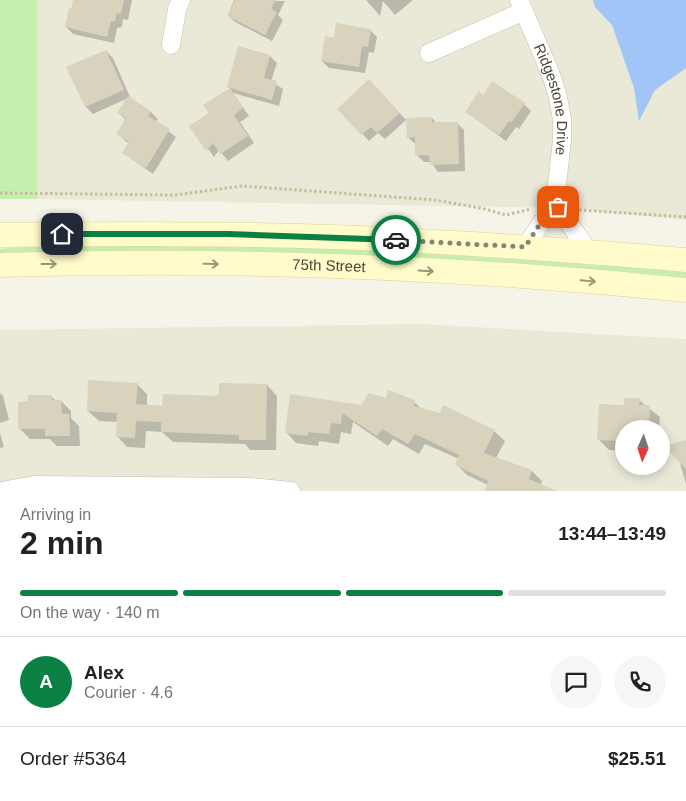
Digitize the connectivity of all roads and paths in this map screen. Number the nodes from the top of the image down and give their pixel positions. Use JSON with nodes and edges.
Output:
{"nodes":[{"id":1,"x":181,"y":0,"type":"edge"},
{"id":2,"x":521,"y":6,"type":"edge"},
{"id":3,"x":172,"y":45,"type":"dead end"},
{"id":4,"x":429,"y":53,"type":"dead end"},
{"id":5,"x":0,"y":193,"type":"edge"},
{"id":6,"x":548,"y":205,"type":"junction"},
{"id":7,"x":577,"y":210,"type":"dead end"},
{"id":8,"x":686,"y":217,"type":"edge"},
{"id":9,"x":0,"y":235,"type":"edge"},
{"id":10,"x":525,"y":247,"type":"junction"},
{"id":11,"x":589,"y":252,"type":"junction"},
{"id":12,"x":686,"y":260,"type":"edge"},
{"id":13,"x":0,"y":265,"type":"edge"},
{"id":14,"x":686,"y":290,"type":"edge"},
{"id":15,"x":2,"y":491,"type":"edge"},
{"id":16,"x":291,"y":491,"type":"edge"}],
"edges":[{"from":1,"to":3,"type":"street"},
{"from":2,"to":4,"type":"street"},
{"from":2,"to":6,"type":"street","name":"Ridgestone Drive"},
{"from":5,"to":6,"type":"path"},
{"from":6,"to":10,"type":"street","name":"Ridgestone Drive"},
{"from":6,"to":11,"type":"street"},
{"from":7,"to":8,"type":"path"},
{"from":9,"to":10,"type":"main road","name":"75th Street"},
{"from":10,"to":11,"type":"main road","name":"75th Street"},
{"from":11,"to":12,"type":"main road","name":"75th Street"},
{"from":13,"to":14,"type":"main road","name":"75th Street","one_way":true},
{"from":15,"to":16,"type":"street"}]}
